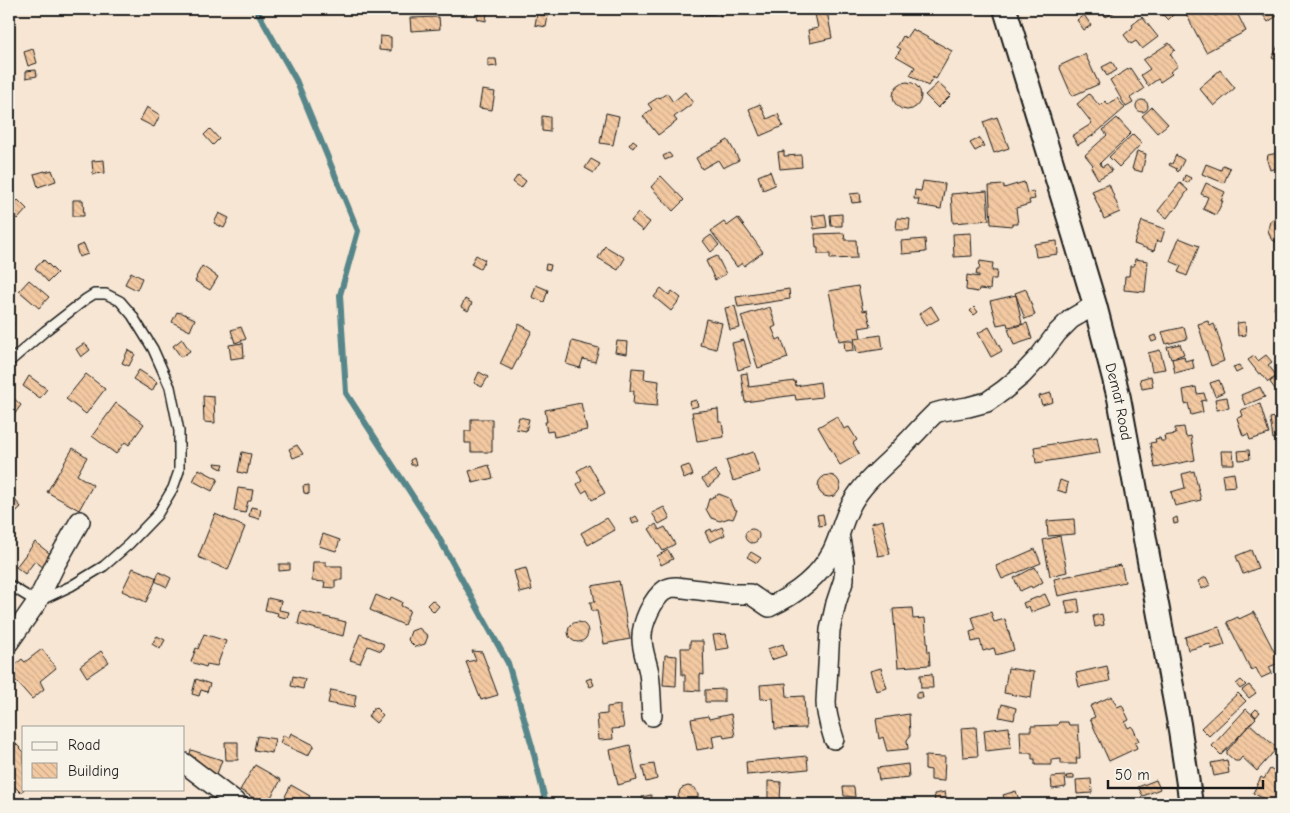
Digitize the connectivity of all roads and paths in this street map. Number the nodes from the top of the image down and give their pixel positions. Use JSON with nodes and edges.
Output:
{"nodes":[{"id":1,"x":1005,"y":9,"type":"edge"},
{"id":2,"x":1095,"y":305,"type":"junction"},
{"id":3,"x":9,"y":362,"type":"edge"},
{"id":4,"x":80,"y":521,"type":"dead end"},
{"id":5,"x":839,"y":532,"type":"junction"},
{"id":6,"x":9,"y":585,"type":"edge"},
{"id":7,"x":37,"y":602,"type":"junction"},
{"id":8,"x":9,"y":642,"type":"edge"},
{"id":9,"x":652,"y":716,"type":"dead end"},
{"id":10,"x":834,"y":739,"type":"dead end"},
{"id":11,"x":185,"y":764,"type":"edge"},
{"id":12,"x":238,"y":804,"type":"edge"},
{"id":13,"x":1191,"y":804,"type":"edge"}],
"edges":[{"from":1,"to":2,"type":"street","name":"Demat Road"},
{"from":2,"to":5,"type":"street"},
{"from":2,"to":13,"type":"street","name":"Demat Road"},
{"from":3,"to":7,"type":"lane"},
{"from":4,"to":7,"type":"street"},
{"from":5,"to":9,"type":"street"},
{"from":5,"to":10,"type":"street"},
{"from":6,"to":7,"type":"lane"},
{"from":7,"to":8,"type":"street"},
{"from":11,"to":12,"type":"street"}]}
